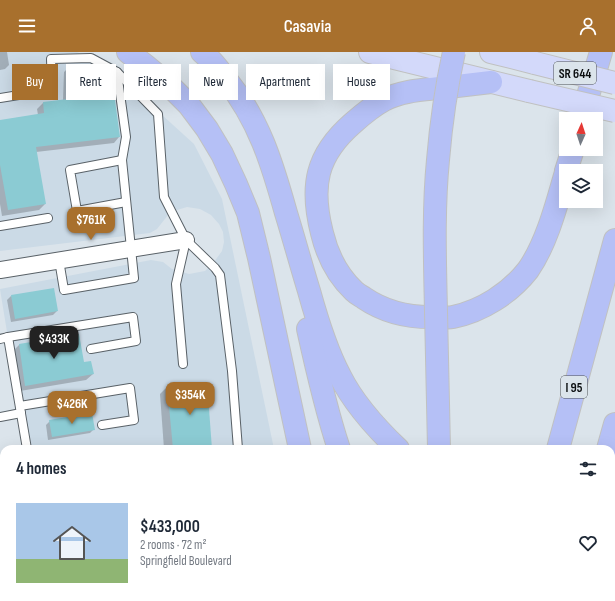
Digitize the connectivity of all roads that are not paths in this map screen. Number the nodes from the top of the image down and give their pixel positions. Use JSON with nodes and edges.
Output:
{"nodes":[{"id":1,"x":128,"y":52,"type":"edge"},
{"id":2,"x":202,"y":52,"type":"edge"},
{"id":3,"x":370,"y":52,"type":"edge"},
{"id":4,"x":454,"y":52,"type":"edge"},
{"id":5,"x":491,"y":52,"type":"edge"},
{"id":6,"x":601,"y":52,"type":"edge"},
{"id":7,"x":51,"y":64,"type":"edge"},
{"id":8,"x":117,"y":72,"type":"junction"},
{"id":9,"x":491,"y":82,"type":"junction"},
{"id":10,"x":615,"y":83,"type":"edge"},
{"id":11,"x":12,"y":96,"type":"edge"},
{"id":12,"x":0,"y":98,"type":"edge"},
{"id":13,"x":615,"y":111,"type":"edge"},
{"id":14,"x":583,"y":112,"type":"edge"},
{"id":15,"x":122,"y":160,"type":"junction"},
{"id":16,"x":559,"y":195,"type":"edge"},
{"id":17,"x":126,"y":202,"type":"junction"},
{"id":18,"x":284,"y":206,"type":"junction"},
{"id":19,"x":48,"y":218,"type":"dead end"},
{"id":20,"x":0,"y":226,"type":"edge"},
{"id":21,"x":186,"y":240,"type":"junction"},
{"id":22,"x":615,"y":240,"type":"edge"},
{"id":23,"x":130,"y":249,"type":"junction"},
{"id":24,"x":59,"y":260,"type":"junction"},
{"id":25,"x":0,"y":270,"type":"edge"},
{"id":26,"x":4,"y":338,"type":"edge"},
{"id":27,"x":90,"y":349,"type":"dead end"},
{"id":28,"x":183,"y":364,"type":"dead end"},
{"id":29,"x":21,"y":410,"type":"junction"},
{"id":30,"x":0,"y":417,"type":"edge"},
{"id":31,"x":615,"y":424,"type":"edge"},
{"id":32,"x":102,"y":425,"type":"dead end"},
{"id":33,"x":26,"y":445,"type":"edge"},
{"id":34,"x":238,"y":445,"type":"edge"},
{"id":35,"x":299,"y":445,"type":"edge"},
{"id":36,"x":338,"y":445,"type":"edge"},
{"id":37,"x":394,"y":445,"type":"edge"},
{"id":38,"x":439,"y":445,"type":"edge"},
{"id":39,"x":559,"y":445,"type":"edge"},
{"id":40,"x":609,"y":445,"type":"edge"}],
"edges":[{"from":1,"to":35,"type":"highway"},
{"from":2,"to":18,"type":"highway"},
{"from":3,"to":9,"type":"main road","number":"SR 644"},
{"from":4,"to":38,"type":"highway","bridge":true},
{"from":5,"to":10,"type":"main road","number":"SR 644","bridge":true},
{"from":6,"to":14,"type":"highway"},
{"from":7,"to":8,"type":"lane"},
{"from":8,"to":15,"type":"lane"},
{"from":8,"to":21,"type":"lane"},
{"from":9,"to":13,"type":"main road","number":"SR 644","bridge":true},
{"from":9,"to":16,"type":"highway"},
{"from":11,"to":12,"type":"lane"},
{"from":15,"to":17,"type":"lane"},
{"from":15,"to":17,"type":"lane"},
{"from":17,"to":23,"type":"lane"},
{"from":18,"to":36,"type":"highway"},
{"from":18,"to":37,"type":"highway"},
{"from":19,"to":20,"type":"lane"},
{"from":21,"to":23,"type":"street"},
{"from":21,"to":28,"type":"lane"},
{"from":21,"to":34,"type":"lane"},
{"from":22,"to":39,"type":"highway","number":"I 95"},
{"from":23,"to":24,"type":"street"},
{"from":23,"to":24,"type":"lane"},
{"from":24,"to":25,"type":"street"},
{"from":26,"to":27,"type":"lane"},
{"from":26,"to":29,"type":"lane"},
{"from":29,"to":30,"type":"lane"},
{"from":29,"to":32,"type":"lane"},
{"from":29,"to":33,"type":"lane"},
{"from":31,"to":40,"type":"highway"}]}
